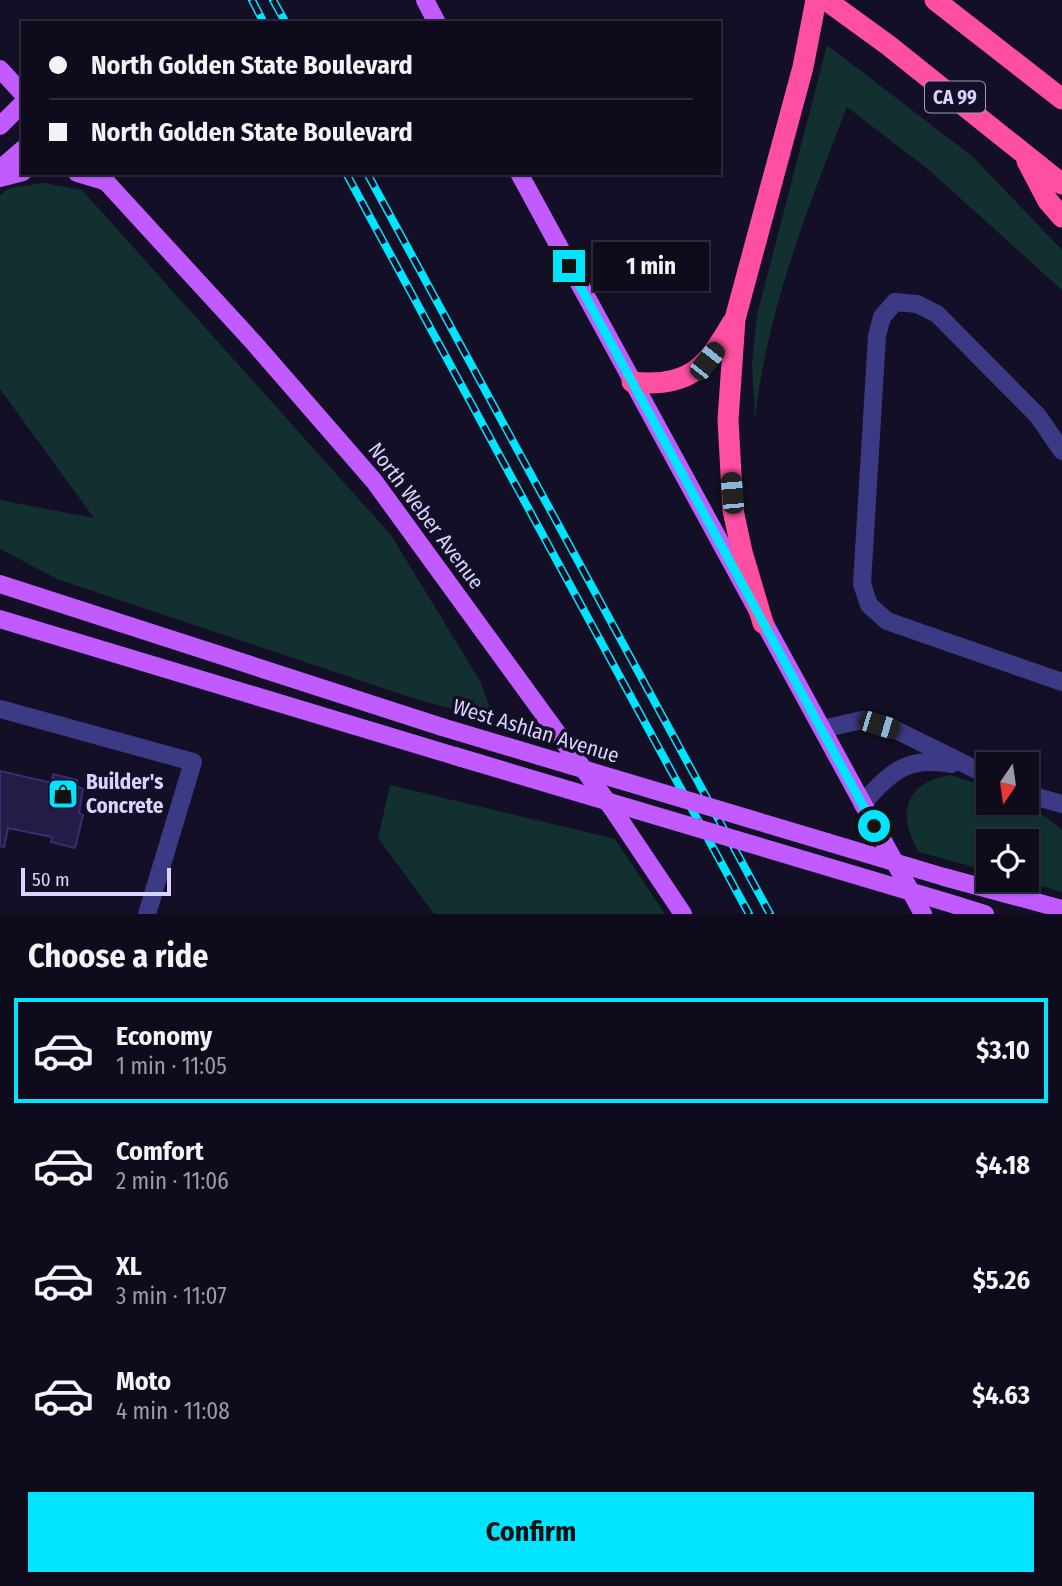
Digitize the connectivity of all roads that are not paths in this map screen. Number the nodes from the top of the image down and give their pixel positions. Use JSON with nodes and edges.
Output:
{"nodes":[{"id":1,"x":425,"y":0,"type":"edge"},
{"id":2,"x":816,"y":0,"type":"edge"},
{"id":3,"x":826,"y":0,"type":"edge"},
{"id":4,"x":934,"y":0,"type":"edge"},
{"id":5,"x":437,"y":21,"type":"edge"},
{"id":6,"x":0,"y":69,"type":"edge"},
{"id":7,"x":21,"y":92,"type":"edge"},
{"id":8,"x":1062,"y":99,"type":"edge"},
{"id":9,"x":21,"y":105,"type":"edge"},
{"id":10,"x":0,"y":126,"type":"edge"},
{"id":11,"x":1021,"y":150,"type":"junction"},
{"id":12,"x":21,"y":151,"type":"edge"},
{"id":13,"x":0,"y":169,"type":"edge"},
{"id":14,"x":21,"y":173,"type":"edge"},
{"id":15,"x":520,"y":175,"type":"edge"},
{"id":16,"x":0,"y":178,"type":"edge"},
{"id":17,"x":102,"y":178,"type":"edge"},
{"id":18,"x":1062,"y":184,"type":"edge"},
{"id":19,"x":1062,"y":217,"type":"edge"},
{"id":20,"x":735,"y":319,"type":"junction"},
{"id":21,"x":632,"y":382,"type":"junction"},
{"id":22,"x":1062,"y":452,"type":"edge"},
{"id":23,"x":0,"y":584,"type":"edge"},
{"id":24,"x":0,"y":620,"type":"edge"},
{"id":25,"x":764,"y":624,"type":"junction"},
{"id":26,"x":1062,"y":682,"type":"edge"},
{"id":27,"x":0,"y":709,"type":"edge"},
{"id":28,"x":822,"y":729,"type":"junction"},
{"id":29,"x":971,"y":767,"type":"junction"},
{"id":30,"x":976,"y":770,"type":"edge"},
{"id":31,"x":1040,"y":798,"type":"edge"},
{"id":32,"x":862,"y":804,"type":"junction"},
{"id":33,"x":1062,"y":804,"type":"edge"},
{"id":34,"x":1062,"y":909,"type":"edge"},
{"id":35,"x":147,"y":914,"type":"edge"},
{"id":36,"x":683,"y":914,"type":"edge"},
{"id":37,"x":923,"y":914,"type":"edge"},
{"id":38,"x":985,"y":914,"type":"edge"}],
"edges":[{"from":1,"to":5,"type":"main road"},
{"from":2,"to":20,"type":"highway"},
{"from":3,"to":11,"type":"highway","number":"CA 99"},
{"from":4,"to":8,"type":"highway"},
{"from":6,"to":7,"type":"main road"},
{"from":9,"to":10,"type":"main road"},
{"from":11,"to":18,"type":"highway","number":"CA 99"},
{"from":11,"to":19,"type":"highway"},
{"from":12,"to":13,"type":"main road"},
{"from":14,"to":16,"type":"main road"},
{"from":15,"to":21,"type":"main road"},
{"from":17,"to":36,"type":"main road","name":"North Weber Avenue"},
{"from":20,"to":21,"type":"highway"},
{"from":20,"to":25,"type":"highway"},
{"from":21,"to":25,"type":"main road"},
{"from":22,"to":26,"type":"lane"},
{"from":23,"to":34,"type":"main road","name":"West Ashlan Avenue","bridge":true},
{"from":24,"to":38,"type":"main road","bridge":true},
{"from":25,"to":28,"type":"main road"},
{"from":27,"to":35,"type":"lane"},
{"from":28,"to":29,"type":"lane"},
{"from":28,"to":32,"type":"main road"},
{"from":29,"to":30,"type":"lane"},
{"from":29,"to":32,"type":"lane"},
{"from":31,"to":33,"type":"lane"},
{"from":32,"to":37,"type":"main road"}]}
